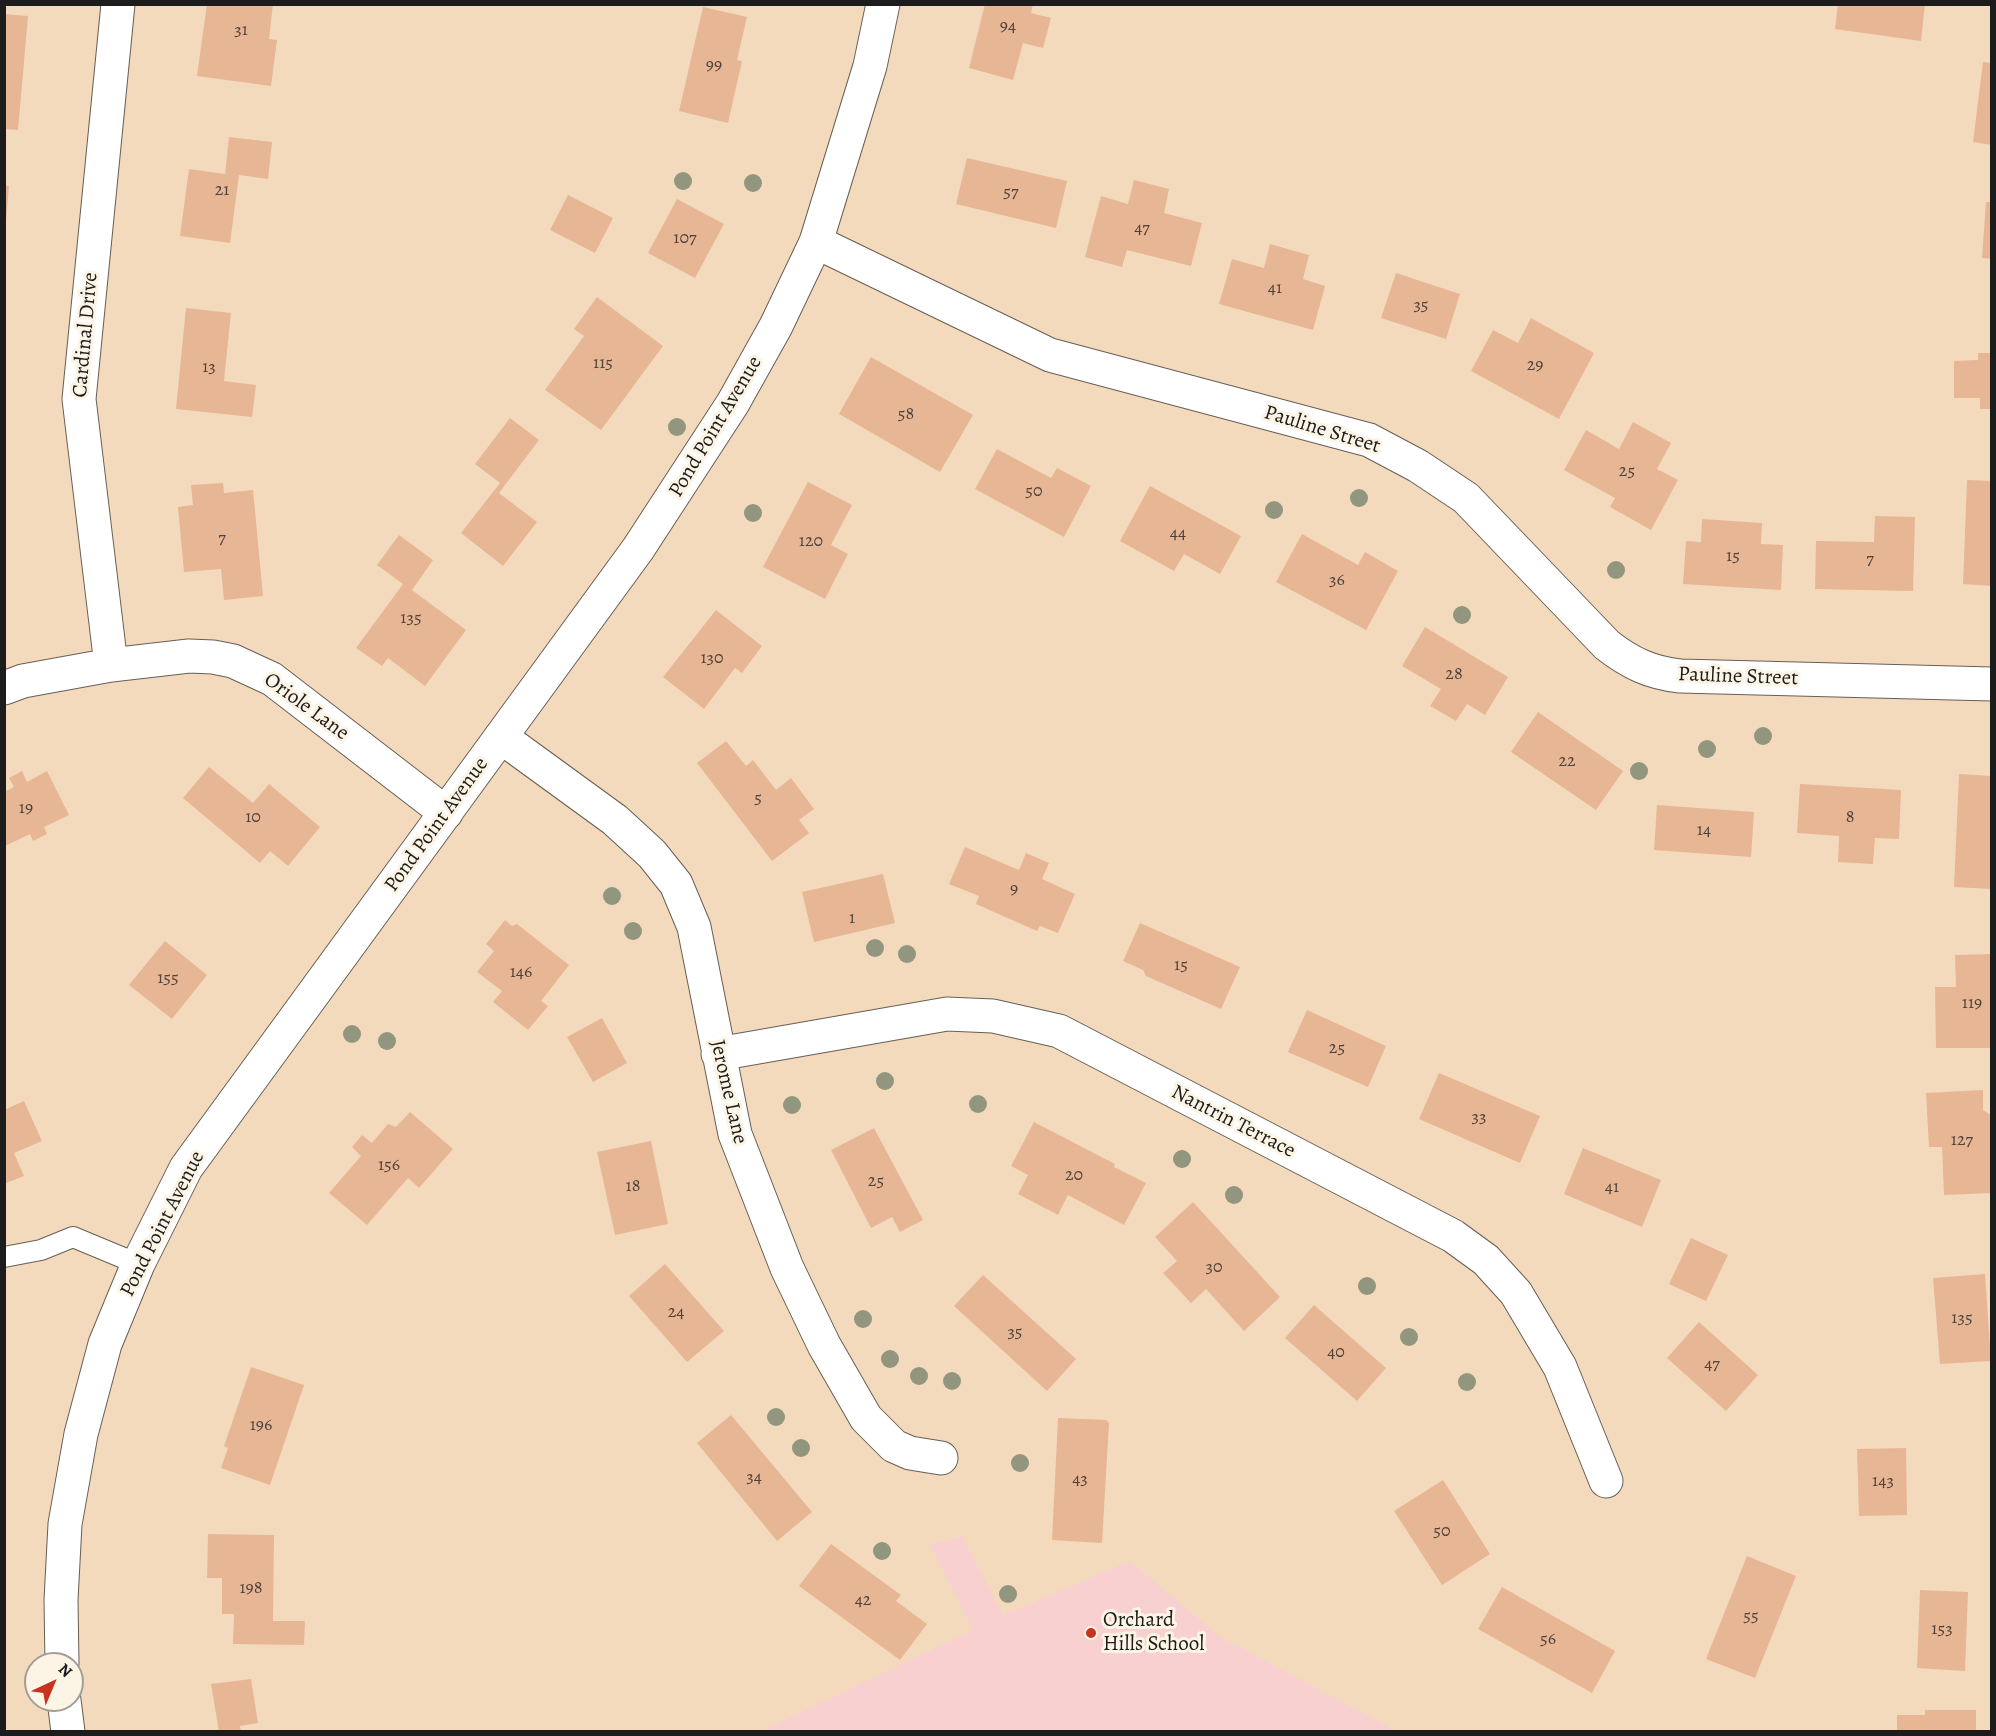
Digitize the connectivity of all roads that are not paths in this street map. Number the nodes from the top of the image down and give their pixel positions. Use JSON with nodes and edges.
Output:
{"nodes":[{"id":1,"x":118,"y":4,"type":"edge"},
{"id":2,"x":883,"y":4,"type":"edge"},
{"id":3,"x":816,"y":242,"type":"junction"},
{"id":4,"x":111,"y":665,"type":"junction"},
{"id":5,"x":1992,"y":684,"type":"edge"},
{"id":6,"x":4,"y":688,"type":"edge"},
{"id":7,"x":501,"y":737,"type":"junction"},
{"id":8,"x":446,"y":813,"type":"junction"},
{"id":9,"x":718,"y":1054,"type":"junction"},
{"id":10,"x":4,"y":1257,"type":"edge"},
{"id":11,"x":138,"y":1264,"type":"junction"},
{"id":12,"x":941,"y":1458,"type":"dead end"},
{"id":13,"x":1606,"y":1481,"type":"dead end"},
{"id":14,"x":62,"y":1652,"type":"edge"},
{"id":15,"x":66,"y":1712,"type":"edge"},
{"id":16,"x":68,"y":1731,"type":"edge"}],
"edges":[{"from":1,"to":4,"type":"street","name":"Cardinal Drive"},
{"from":2,"to":3,"type":"street","name":"Pond Point Avenue"},
{"from":3,"to":5,"type":"street","name":"Pauline Street"},
{"from":3,"to":7,"type":"street","name":"Pond Point Avenue"},
{"from":4,"to":6,"type":"street","name":"Oriole Lane"},
{"from":4,"to":8,"type":"street","name":"Oriole Lane"},
{"from":7,"to":8,"type":"street","name":"Pond Point Avenue"},
{"from":7,"to":9,"type":"street","name":"Jerome Lane"},
{"from":8,"to":11,"type":"street","name":"Pond Point Avenue"},
{"from":9,"to":12,"type":"street","name":"Jerome Lane"},
{"from":9,"to":13,"type":"street","name":"Nantrin Terrace"},
{"from":10,"to":11,"type":"lane"},
{"from":11,"to":14,"type":"street","name":"Pond Point Avenue"},
{"from":15,"to":16,"type":"street"}]}
